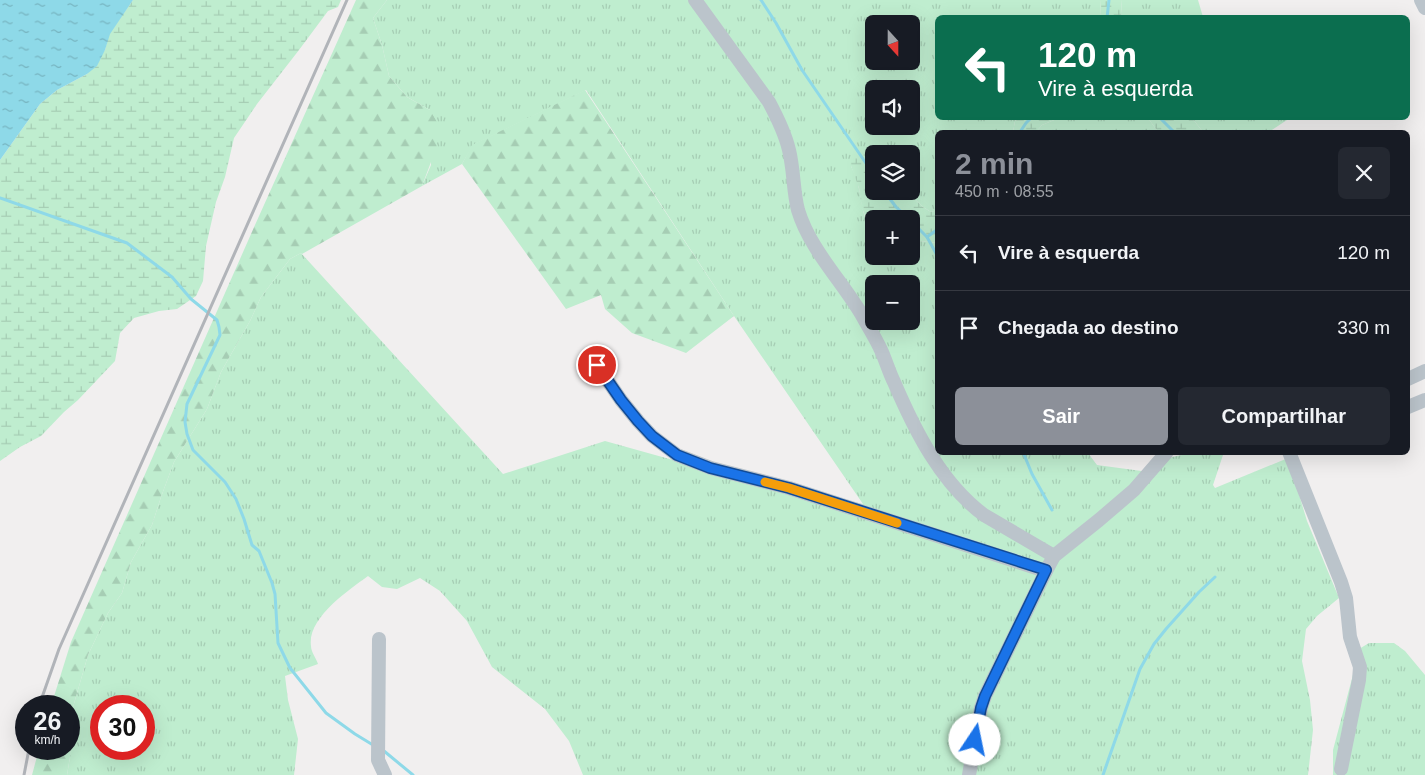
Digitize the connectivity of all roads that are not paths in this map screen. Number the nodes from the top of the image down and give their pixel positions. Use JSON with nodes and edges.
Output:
{"nodes":[{"id":1,"x":694,"y":0,"type":"edge"},
{"id":2,"x":1422,"y":0,"type":"edge"},
{"id":3,"x":1425,"y":8,"type":"edge"},
{"id":4,"x":597,"y":365,"type":"dead end"},
{"id":5,"x":1425,"y":371,"type":"edge"},
{"id":6,"x":1410,"y":378,"type":"edge"},
{"id":7,"x":1425,"y":400,"type":"edge"},
{"id":8,"x":1410,"y":406,"type":"edge"},
{"id":9,"x":1164,"y":455,"type":"edge"},
{"id":10,"x":1292,"y":455,"type":"edge"},
{"id":11,"x":1054,"y":556,"type":"junction"},
{"id":12,"x":1046,"y":570,"type":"junction"},
{"id":13,"x":379,"y":639,"type":"dead end"},
{"id":14,"x":1341,"y":769,"type":"dead end"},
{"id":15,"x":385,"y":775,"type":"edge"},
{"id":16,"x":969,"y":775,"type":"edge"}],
"edges":[{"from":1,"to":11,"type":"street"},
{"from":2,"to":3,"type":"street"},
{"from":4,"to":12,"type":"street"},
{"from":5,"to":6,"type":"street"},
{"from":7,"to":8,"type":"street"},
{"from":9,"to":11,"type":"street"},
{"from":10,"to":14,"type":"street"},
{"from":11,"to":12,"type":"street"},
{"from":12,"to":16,"type":"street"},
{"from":13,"to":15,"type":"street"}]}
